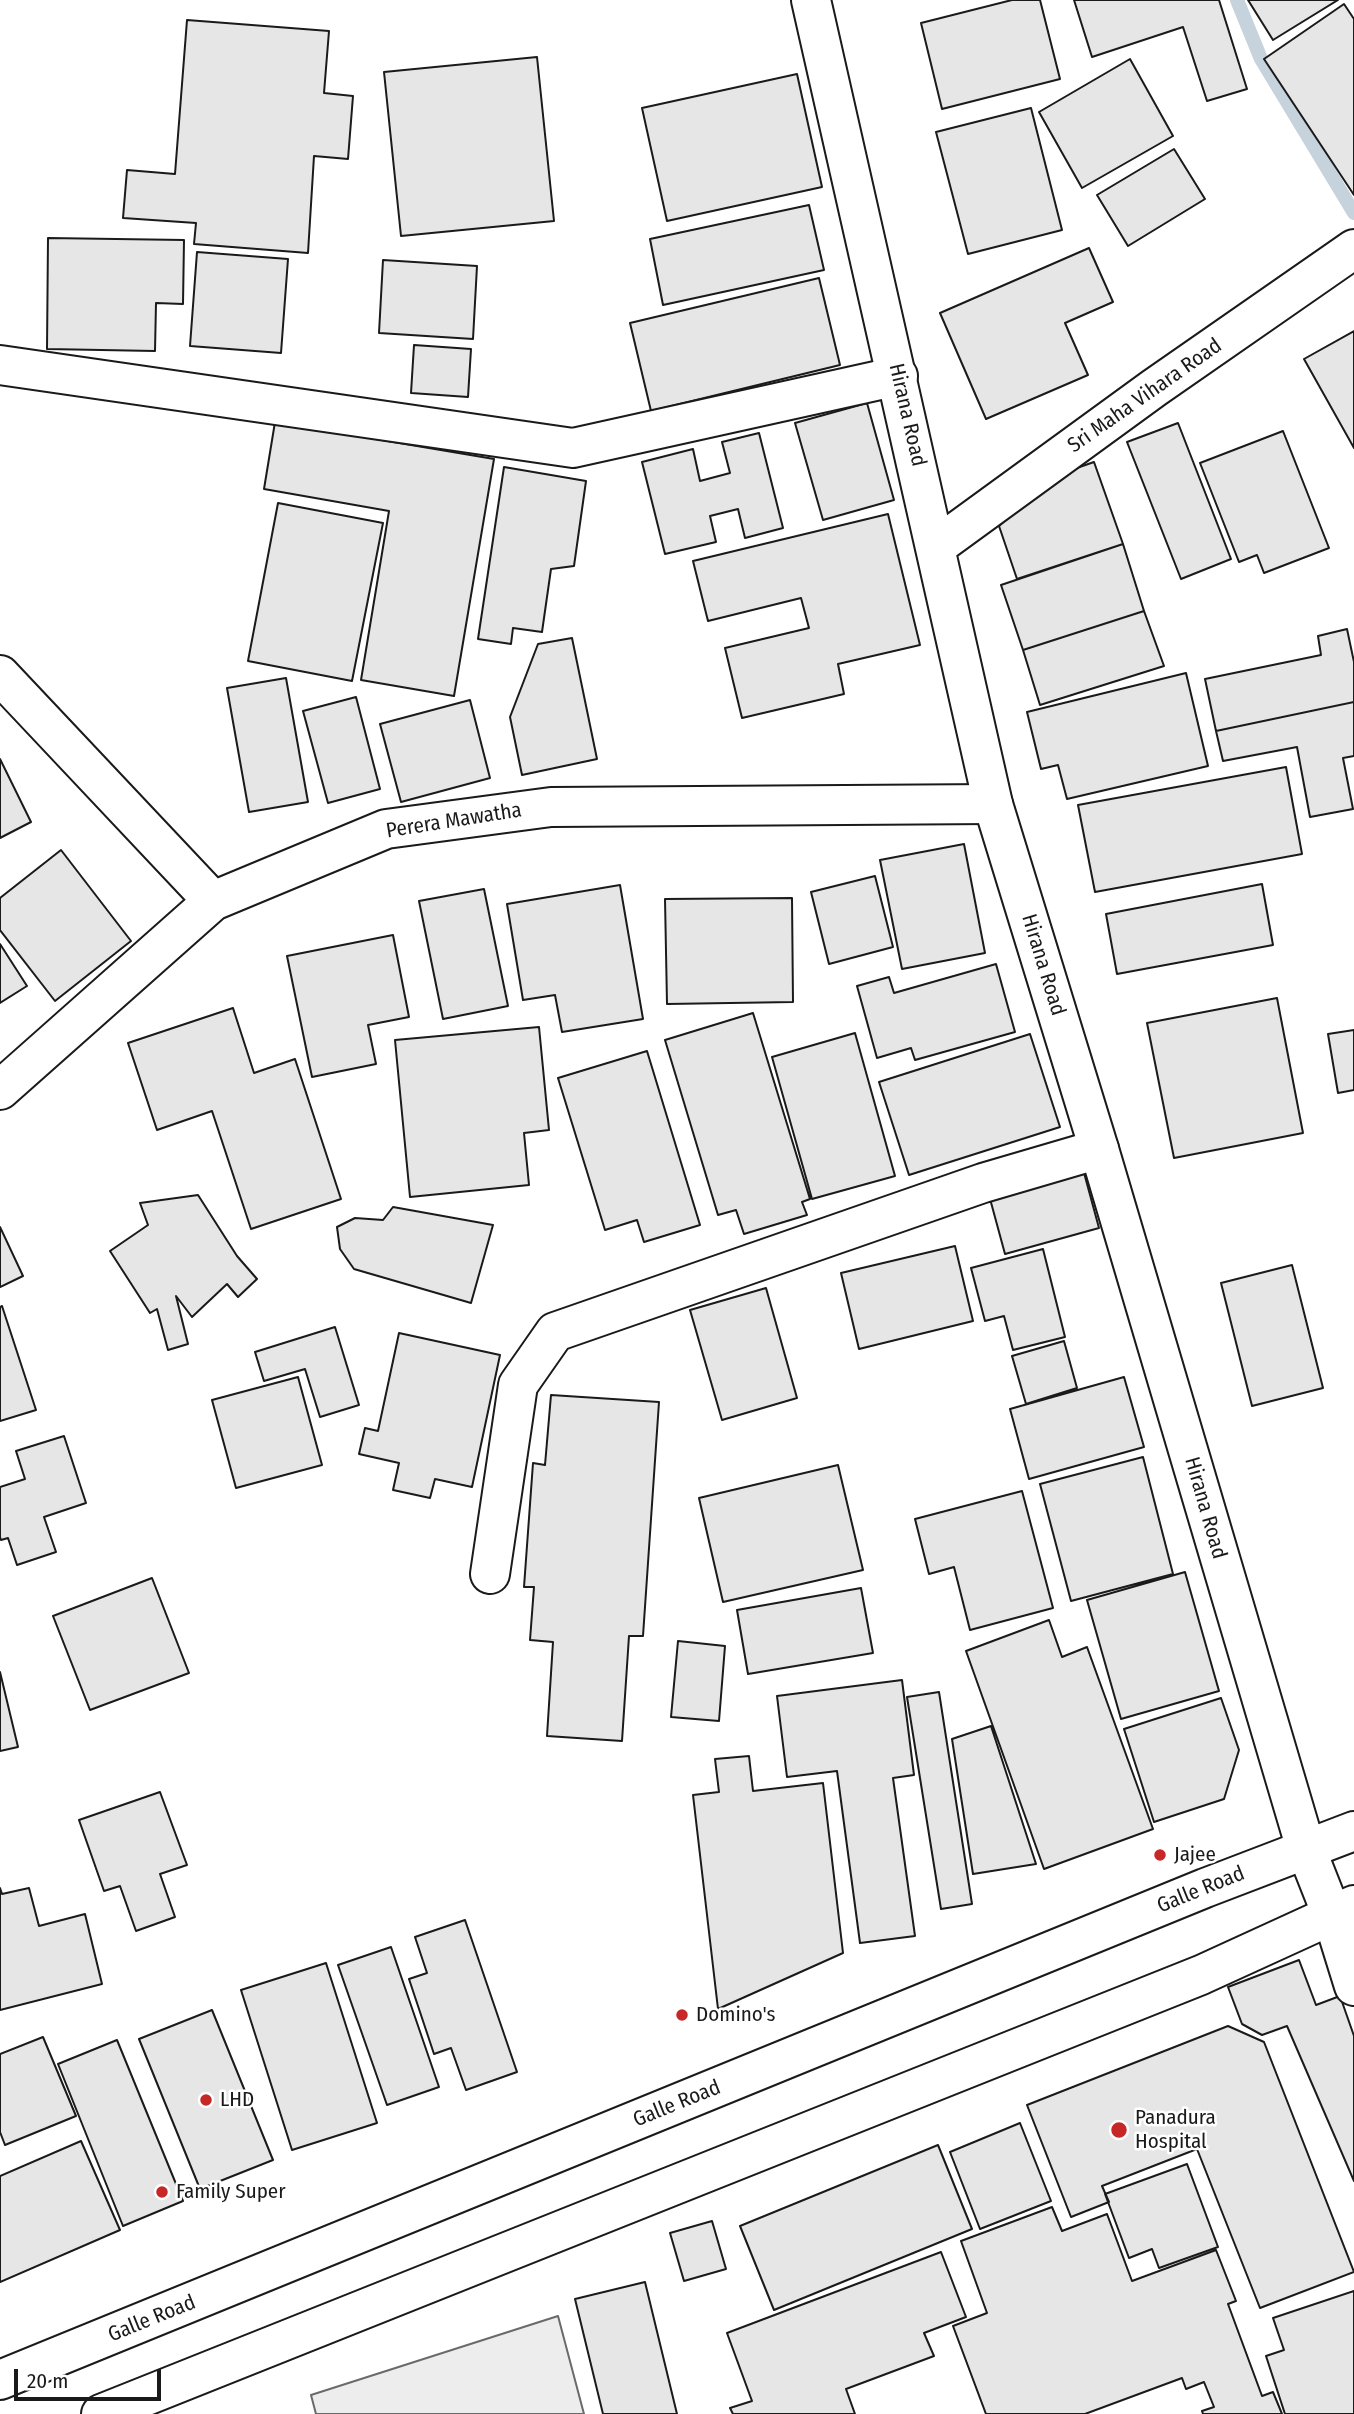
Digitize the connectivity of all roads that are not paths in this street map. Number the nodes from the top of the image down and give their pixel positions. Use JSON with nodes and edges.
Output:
{"nodes":[{"id":1,"x":811,"y":0,"type":"edge"},
{"id":2,"x":1349,"y":252,"type":"edge"},
{"id":3,"x":0,"y":365,"type":"edge"},
{"id":4,"x":898,"y":376,"type":"junction"},
{"id":5,"x":937,"y":546,"type":"junction"},
{"id":6,"x":0,"y":675,"type":"edge"},
{"id":7,"x":993,"y":804,"type":"junction"},
{"id":8,"x":213,"y":901,"type":"junction"},
{"id":9,"x":0,"y":1090,"type":"edge"},
{"id":10,"x":1099,"y":1149,"type":"junction"},
{"id":11,"x":491,"y":1574,"type":"dead end"},
{"id":12,"x":1354,"y":1831,"type":"edge"},
{"id":13,"x":1306,"y":1849,"type":"junction"},
{"id":14,"x":1343,"y":1910,"type":"edge"},
{"id":15,"x":1354,"y":1986,"type":"edge"},
{"id":16,"x":0,"y":2380,"type":"edge"},
{"id":17,"x":101,"y":2414,"type":"edge"}],
"edges":[{"from":1,"to":4,"type":"main road","name":"Hirana Road"},
{"from":2,"to":5,"type":"main road","name":"Sri Maha Vihara Road"},
{"from":3,"to":4,"type":"main road"},
{"from":4,"to":5,"type":"main road","name":"Hirana Road"},
{"from":5,"to":7,"type":"main road","name":"Hirana Road"},
{"from":6,"to":8,"type":"main road"},
{"from":7,"to":8,"type":"main road","name":"Perera Mawatha"},
{"from":7,"to":10,"type":"main road","name":"Hirana Road"},
{"from":8,"to":9,"type":"main road","name":"Perera Mawatha"},
{"from":10,"to":11,"type":"main road"},
{"from":10,"to":13,"type":"main road","name":"Hirana Road"},
{"from":12,"to":13,"type":"main road","name":"Galle Road"},
{"from":13,"to":14,"type":"main road","name":"Hirana Road"},
{"from":13,"to":16,"type":"main road","name":"Galle Road"},
{"from":14,"to":15,"type":"main road","name":"Hirana Road"},
{"from":14,"to":17,"type":"main road"}]}
